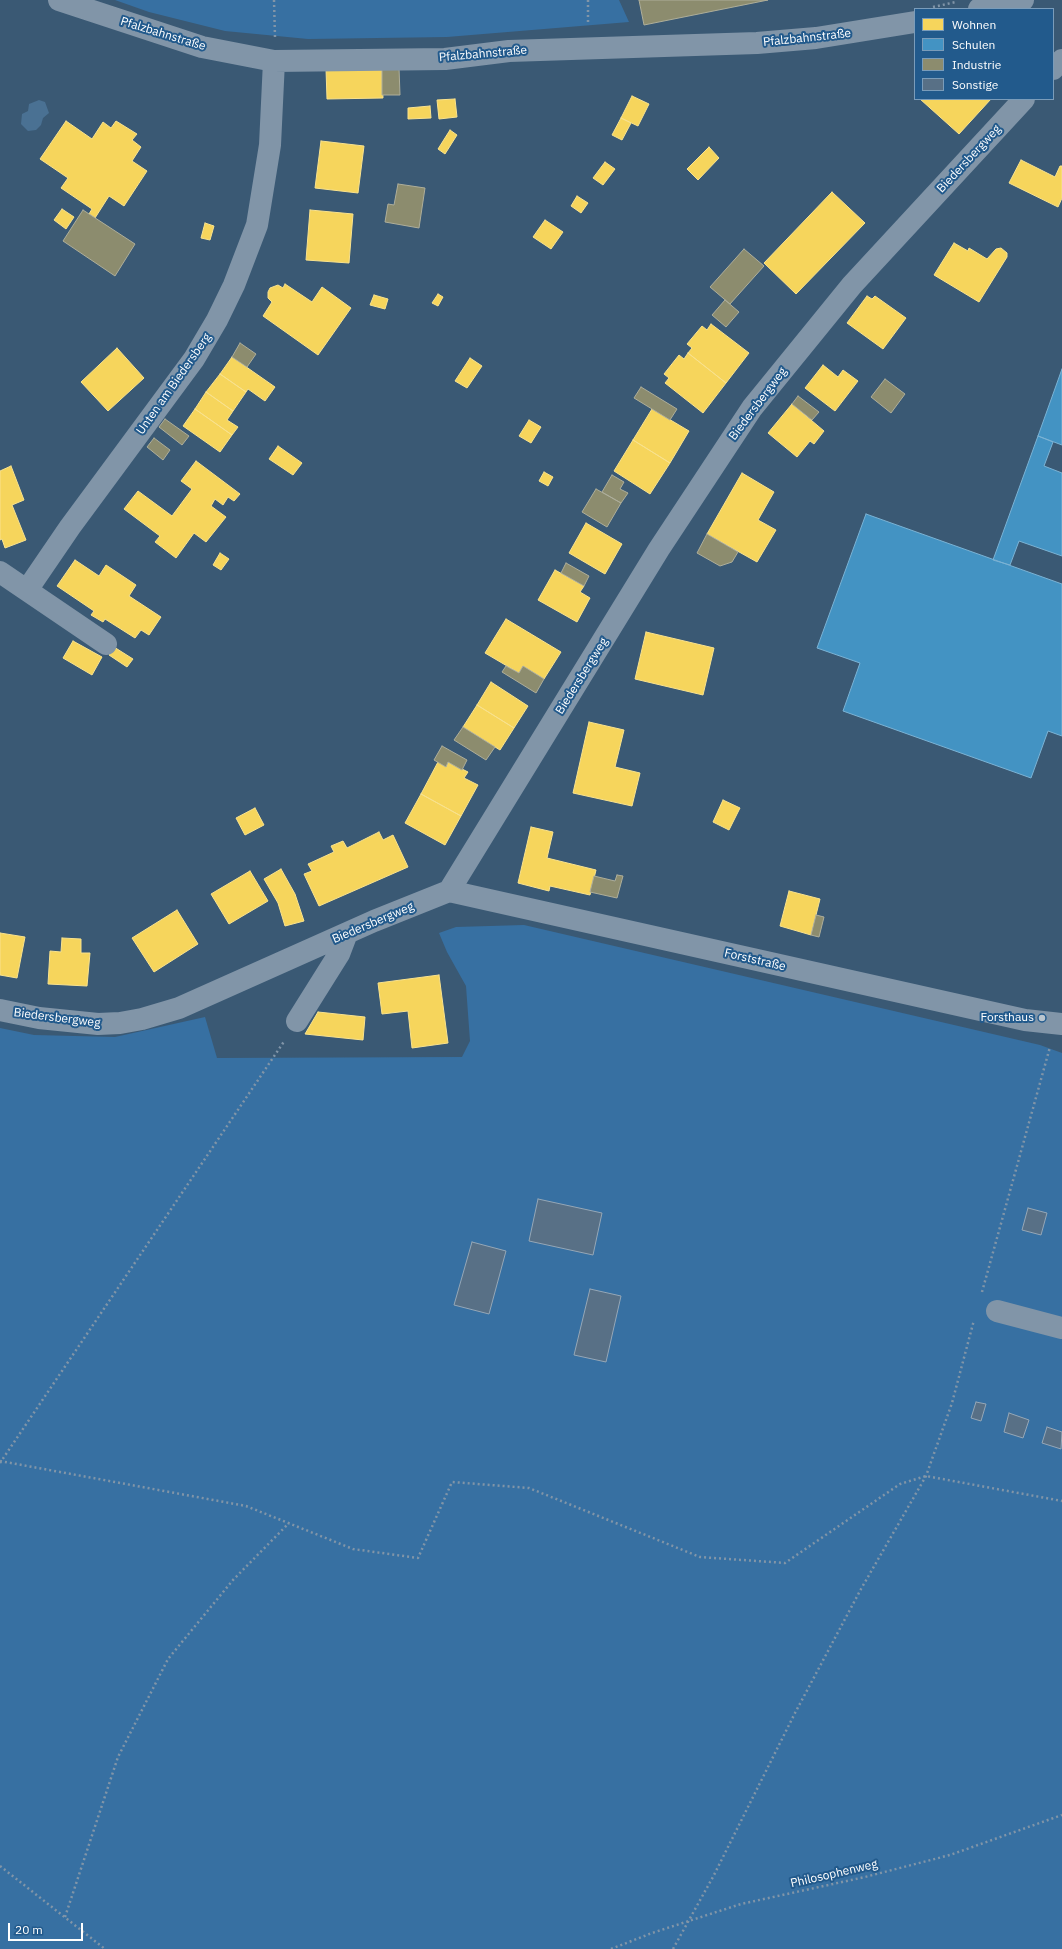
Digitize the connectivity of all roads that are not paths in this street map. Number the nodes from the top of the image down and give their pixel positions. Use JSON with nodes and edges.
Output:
{"nodes":[{"id":1,"x":59,"y":0,"type":"edge"},
{"id":2,"x":1023,"y":0,"type":"edge"},
{"id":3,"x":984,"y":8,"type":"edge"},
{"id":4,"x":914,"y":17,"type":"edge"},
{"id":5,"x":274,"y":52,"type":"junction"},
{"id":6,"x":1062,"y":60,"type":"edge"},
{"id":7,"x":1054,"y":68,"type":"edge"},
{"id":8,"x":1023,"y":100,"type":"edge"},
{"id":9,"x":0,"y":572,"type":"edge"},
{"id":10,"x":27,"y":590,"type":"junction"},
{"id":11,"x":106,"y":644,"type":"dead end"},
{"id":12,"x":449,"y":892,"type":"junction"},
{"id":13,"x":347,"y":933,"type":"junction"},
{"id":14,"x":0,"y":1010,"type":"edge"},
{"id":15,"x":297,"y":1021,"type":"road end"},
{"id":16,"x":1060,"y":1024,"type":"edge"},
{"id":17,"x":997,"y":1311,"type":"dead end"},
{"id":18,"x":1062,"y":1328,"type":"edge"}],
"edges":[{"from":1,"to":5,"type":"street","name":"Pfalzbahnstraße"},
{"from":2,"to":3,"type":"street"},
{"from":4,"to":5,"type":"street","name":"Pfalzbahnstraße"},
{"from":5,"to":10,"type":"street","name":"Unten am Biedersberg"},
{"from":6,"to":7,"type":"street"},
{"from":8,"to":12,"type":"street","name":"Biedersbergweg"},
{"from":9,"to":10,"type":"street"},
{"from":10,"to":11,"type":"street"},
{"from":12,"to":13,"type":"street","name":"Biedersbergweg"},
{"from":12,"to":16,"type":"street","name":"Forststraße"},
{"from":13,"to":14,"type":"street","name":"Biedersbergweg"},
{"from":13,"to":15,"type":"street"},
{"from":17,"to":18,"type":"street"}]}
